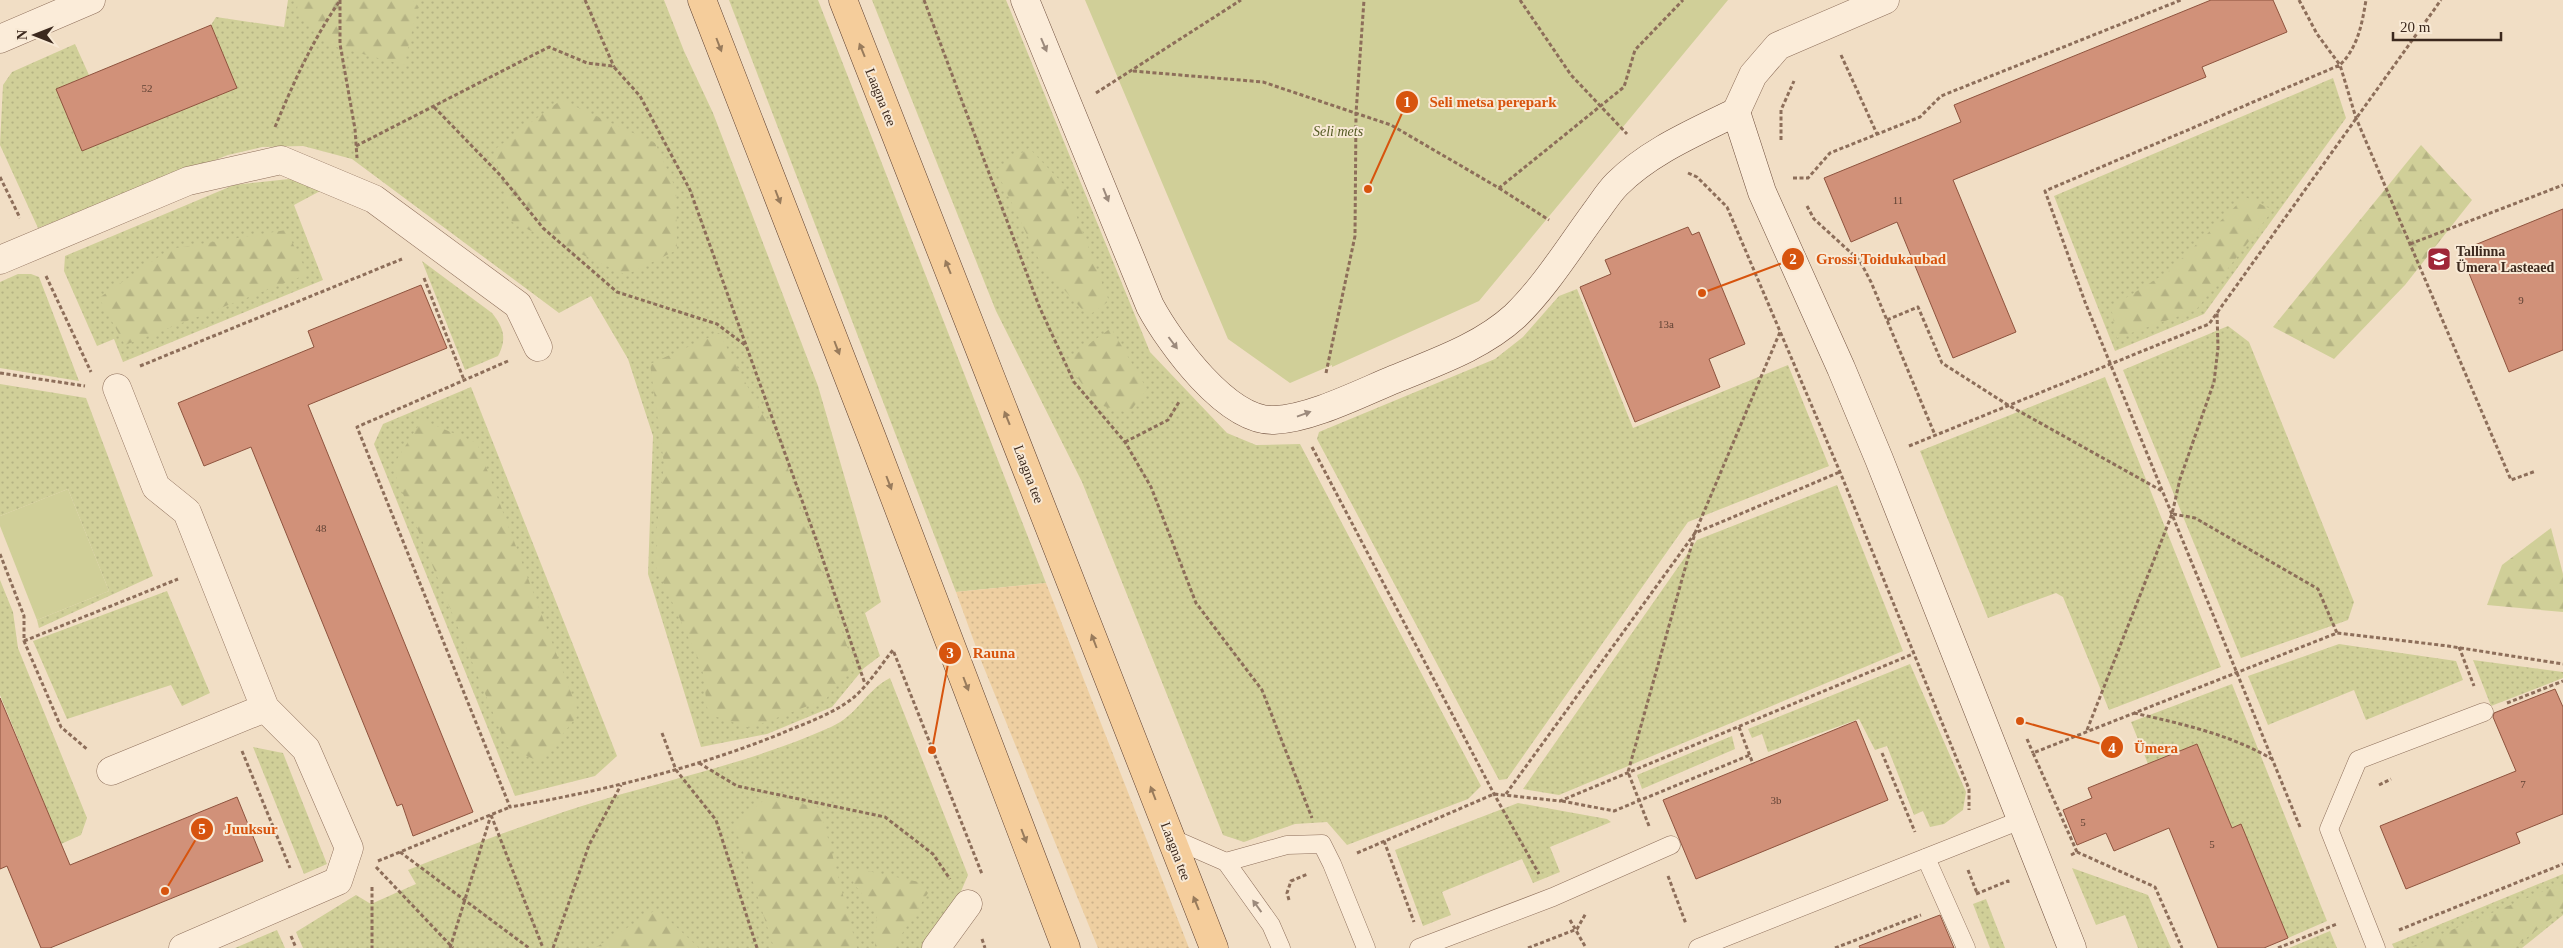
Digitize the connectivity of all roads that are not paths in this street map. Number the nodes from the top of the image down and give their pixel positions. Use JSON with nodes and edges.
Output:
{"nodes":[{"id":1,"x":91,"y":0,"type":"edge"},
{"id":2,"x":702,"y":0,"type":"edge"},
{"id":3,"x":843,"y":0,"type":"edge"},
{"id":4,"x":1025,"y":0,"type":"edge"},
{"id":5,"x":1885,"y":0,"type":"edge"},
{"id":6,"x":0,"y":39,"type":"edge"},
{"id":7,"x":1736,"y":112,"type":"junction"},
{"id":8,"x":0,"y":260,"type":"edge"},
{"id":9,"x":538,"y":347,"type":"road end"},
{"id":10,"x":111,"y":384,"type":"road end"},
{"id":11,"x":265,"y":708,"type":"junction"},
{"id":12,"x":2484,"y":712,"type":"road end"},
{"id":13,"x":111,"y":770,"type":"road end"},
{"id":14,"x":2021,"y":820,"type":"junction"},
{"id":15,"x":1171,"y":838,"type":"junction"},
{"id":16,"x":1670,"y":845,"type":"dead end"},
{"id":17,"x":1926,"y":858,"type":"junction"},
{"id":18,"x":1226,"y":862,"type":"junction"},
{"id":19,"x":968,"y":904,"type":"road end"},
{"id":20,"x":1421,"y":947,"type":"edge"},
{"id":21,"x":183,"y":948,"type":"edge"},
{"id":22,"x":936,"y":948,"type":"edge"},
{"id":23,"x":1066,"y":948,"type":"edge"},
{"id":24,"x":1214,"y":948,"type":"edge"},
{"id":25,"x":1281,"y":948,"type":"edge"},
{"id":26,"x":1366,"y":948,"type":"edge"},
{"id":27,"x":1698,"y":948,"type":"edge"},
{"id":28,"x":1966,"y":948,"type":"edge"},
{"id":29,"x":2072,"y":948,"type":"edge"},
{"id":30,"x":2376,"y":948,"type":"edge"}],
"edges":[{"from":1,"to":6,"type":"street"},
{"from":2,"to":23,"type":"main road","one_way":true},
{"from":15,"to":3,"type":"main road","name":"Laagna tee","one_way":true},
{"from":4,"to":7,"type":"street","one_way":true},
{"from":5,"to":7,"type":"street"},
{"from":7,"to":14,"type":"street"},
{"from":8,"to":9,"type":"street"},
{"from":10,"to":11,"type":"street"},
{"from":11,"to":13,"type":"street"},
{"from":11,"to":21,"type":"street"},
{"from":12,"to":30,"type":"lane"},
{"from":14,"to":17,"type":"lane"},
{"from":14,"to":29,"type":"street"},
{"from":15,"to":18,"type":"lane"},
{"from":24,"to":15,"type":"main road","name":"Laagna tee","one_way":true},
{"from":16,"to":20,"type":"lane"},
{"from":17,"to":27,"type":"lane"},
{"from":17,"to":28,"type":"lane"},
{"from":25,"to":18,"type":"lane","one_way":true},
{"from":18,"to":26,"type":"lane"},
{"from":19,"to":22,"type":"street"}]}
